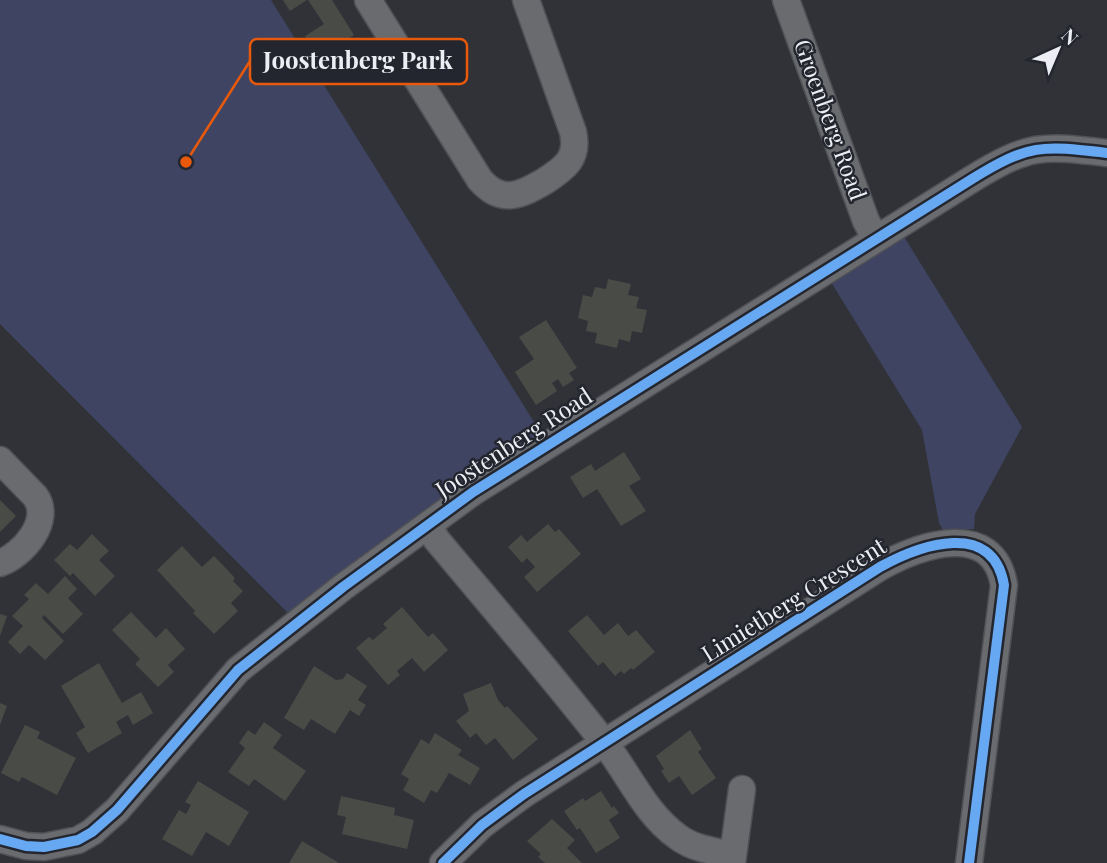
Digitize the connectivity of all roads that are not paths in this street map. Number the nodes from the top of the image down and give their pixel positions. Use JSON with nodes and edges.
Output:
{"nodes":[{"id":1,"x":368,"y":0,"type":"edge"},
{"id":2,"x":786,"y":0,"type":"edge"},
{"id":3,"x":530,"y":1,"type":"edge"},
{"id":4,"x":1107,"y":153,"type":"edge"},
{"id":5,"x":876,"y":239,"type":"junction"},
{"id":6,"x":0,"y":460,"type":"edge"},
{"id":7,"x":429,"y":525,"type":"junction"},
{"id":8,"x":0,"y":563,"type":"edge"},
{"id":9,"x":605,"y":743,"type":"junction"},
{"id":10,"x":742,"y":789,"type":"dead end"},
{"id":11,"x":0,"y":839,"type":"edge"},
{"id":12,"x":733,"y":859,"type":"edge"},
{"id":13,"x":443,"y":863,"type":"edge"},
{"id":14,"x":969,"y":863,"type":"edge"}],
"edges":[{"from":1,"to":3,"type":"street"},
{"from":2,"to":5,"type":"street","name":"Groenberg Road"},
{"from":4,"to":5,"type":"street","name":"Joostenberg Road"},
{"from":5,"to":7,"type":"street","name":"Joostenberg Road"},
{"from":6,"to":8,"type":"street"},
{"from":7,"to":9,"type":"street"},
{"from":7,"to":11,"type":"street","name":"Joostenberg Road"},
{"from":9,"to":12,"type":"street"},
{"from":9,"to":13,"type":"street","name":"Limietberg Crescent"},
{"from":9,"to":14,"type":"street","name":"Limietberg Crescent"},
{"from":10,"to":12,"type":"street"}]}
